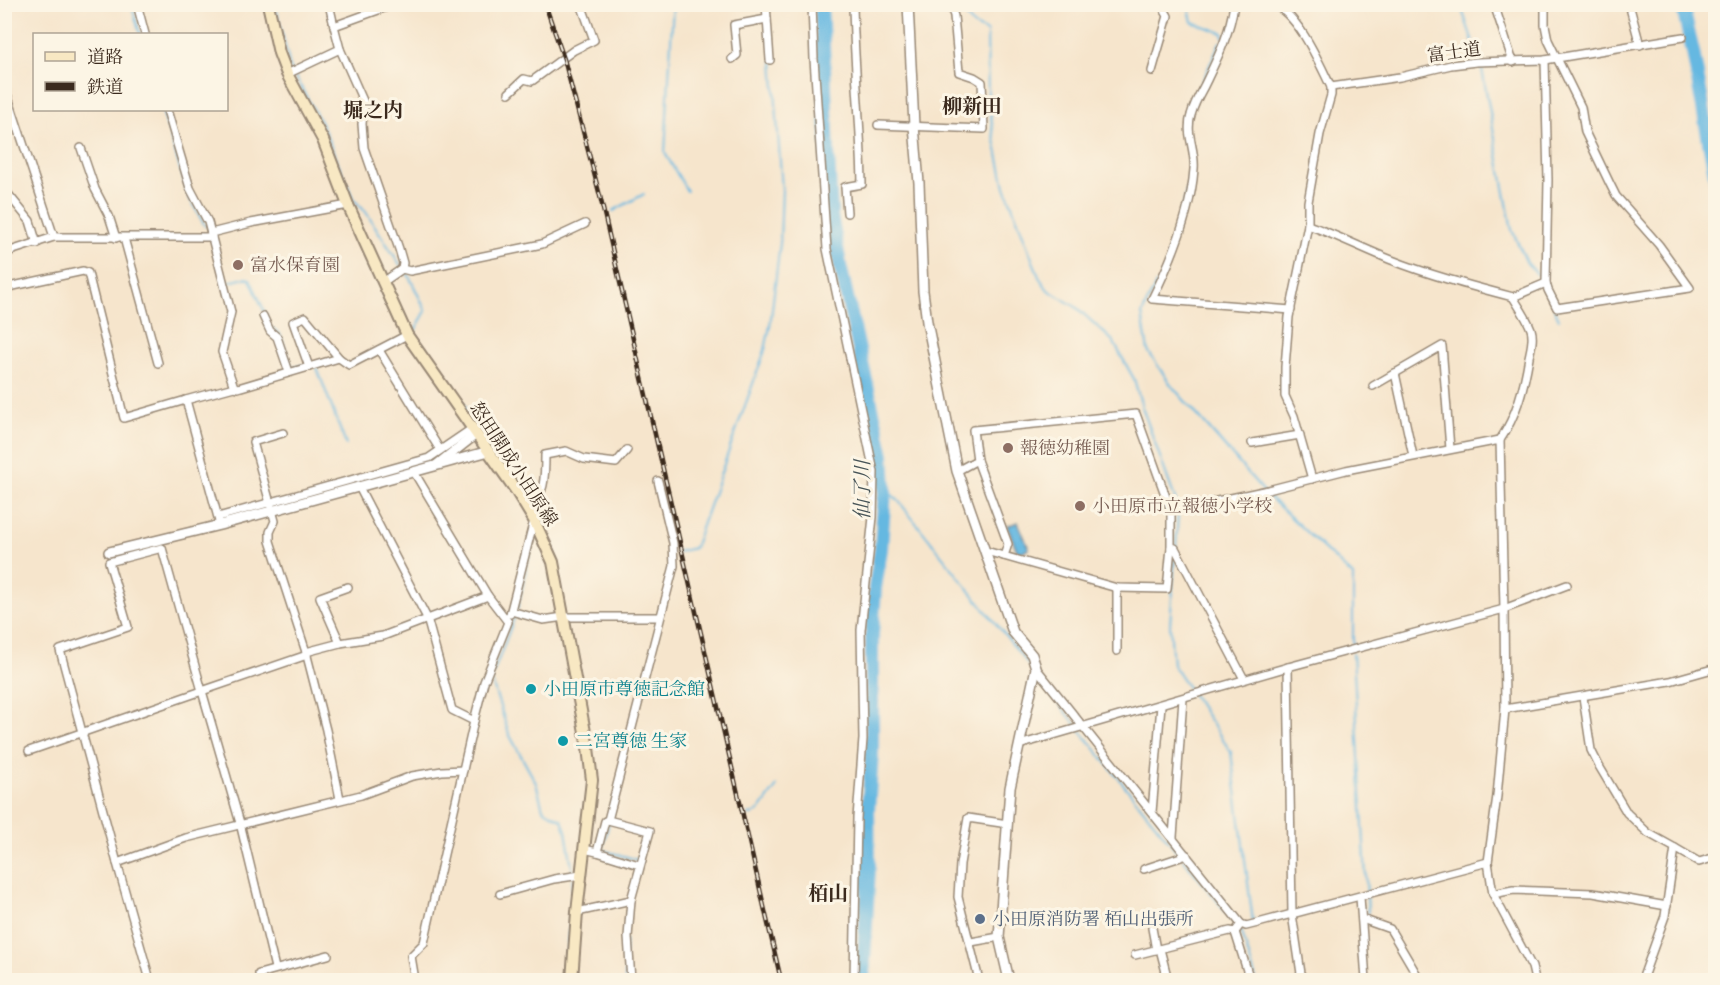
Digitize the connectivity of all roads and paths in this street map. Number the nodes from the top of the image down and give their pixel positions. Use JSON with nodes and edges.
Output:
{"nodes":[{"id":1,"x":137,"y":4,"type":"edge"},
{"id":2,"x":268,"y":4,"type":"edge"},
{"id":3,"x":329,"y":4,"type":"edge"},
{"id":4,"x":395,"y":4,"type":"edge"},
{"id":5,"x":581,"y":4,"type":"edge"},
{"id":6,"x":766,"y":4,"type":"edge"},
{"id":7,"x":812,"y":4,"type":"edge"},
{"id":8,"x":853,"y":4,"type":"edge"},
{"id":9,"x":908,"y":4,"type":"edge"},
{"id":10,"x":950,"y":4,"type":"edge"},
{"id":11,"x":1161,"y":4,"type":"edge"},
{"id":12,"x":1234,"y":4,"type":"edge"},
{"id":13,"x":1494,"y":4,"type":"edge"},
{"id":14,"x":1545,"y":4,"type":"edge"},
{"id":15,"x":1629,"y":4,"type":"edge"},
{"id":16,"x":1276,"y":5,"type":"edge"},
{"id":17,"x":767,"y":19,"type":"junction"},
{"id":18,"x":334,"y":26,"type":"junction"},
{"id":19,"x":146,"y":33,"type":"edge"},
{"id":20,"x":1683,"y":38,"type":"dead end"},
{"id":21,"x":1640,"y":45,"type":"junction"},
{"id":22,"x":340,"y":49,"type":"junction"},
{"id":23,"x":1557,"y":58,"type":"junction"},
{"id":24,"x":732,"y":59,"type":"dead end"},
{"id":25,"x":770,"y":60,"type":"dead end"},
{"id":26,"x":1545,"y":60,"type":"junction"},
{"id":27,"x":1513,"y":62,"type":"junction"},
{"id":28,"x":1152,"y":71,"type":"dead end"},
{"id":29,"x":291,"y":73,"type":"junction"},
{"id":30,"x":1331,"y":87,"type":"junction"},
{"id":31,"x":5,"y":89,"type":"edge"},
{"id":32,"x":509,"y":93,"type":"dead end"},
{"id":33,"x":167,"y":111,"type":"edge"},
{"id":34,"x":878,"y":124,"type":"dead end"},
{"id":35,"x":914,"y":126,"type":"junction"},
{"id":36,"x":81,"y":148,"type":"dead end"},
{"id":37,"x":4,"y":189,"type":"edge"},
{"id":38,"x":348,"y":205,"type":"junction"},
{"id":39,"x":848,"y":213,"type":"dead end"},
{"id":40,"x":585,"y":224,"type":"dead end"},
{"id":41,"x":1308,"y":225,"type":"junction"},
{"id":42,"x":212,"y":235,"type":"junction"},
{"id":43,"x":54,"y":237,"type":"junction"},
{"id":44,"x":120,"y":238,"type":"junction"},
{"id":45,"x":4,"y":240,"type":"edge"},
{"id":46,"x":38,"y":244,"type":"junction"},
{"id":47,"x":7,"y":252,"type":"edge"},
{"id":48,"x":402,"y":269,"type":"junction"},
{"id":49,"x":383,"y":282,"type":"junction"},
{"id":50,"x":1546,"y":283,"type":"junction"},
{"id":51,"x":4,"y":288,"type":"edge"},
{"id":52,"x":1513,"y":297,"type":"junction"},
{"id":53,"x":1291,"y":310,"type":"junction"},
{"id":54,"x":263,"y":316,"type":"dead end"},
{"id":55,"x":407,"y":335,"type":"junction"},
{"id":56,"x":379,"y":350,"type":"junction"},
{"id":57,"x":339,"y":358,"type":"junction"},
{"id":58,"x":158,"y":363,"type":"dead end"},
{"id":59,"x":309,"y":367,"type":"junction"},
{"id":60,"x":289,"y":372,"type":"junction"},
{"id":61,"x":1395,"y":373,"type":"junction"},
{"id":62,"x":1373,"y":386,"type":"dead end"},
{"id":63,"x":234,"y":387,"type":"junction"},
{"id":64,"x":186,"y":400,"type":"junction"},
{"id":65,"x":474,"y":431,"type":"junction"},
{"id":66,"x":283,"y":433,"type":"dead end"},
{"id":67,"x":1300,"y":435,"type":"junction"},
{"id":68,"x":1500,"y":440,"type":"junction"},
{"id":69,"x":1252,"y":443,"type":"dead end"},
{"id":70,"x":1450,"y":449,"type":"junction"},
{"id":71,"x":441,"y":450,"type":"junction"},
{"id":72,"x":627,"y":450,"type":"dead end"},
{"id":73,"x":489,"y":451,"type":"junction"},
{"id":74,"x":1413,"y":456,"type":"junction"},
{"id":75,"x":977,"y":460,"type":"junction"},
{"id":76,"x":435,"y":466,"type":"junction"},
{"id":77,"x":957,"y":471,"type":"junction"},
{"id":78,"x":414,"y":472,"type":"junction"},
{"id":79,"x":1312,"y":479,"type":"junction"},
{"id":80,"x":658,"y":481,"type":"dead end"},
{"id":81,"x":359,"y":487,"type":"junction"},
{"id":82,"x":271,"y":507,"type":"junction"},
{"id":83,"x":1171,"y":511,"type":"junction"},
{"id":84,"x":531,"y":516,"type":"junction"},
{"id":85,"x":219,"y":521,"type":"junction"},
{"id":86,"x":1171,"y":547,"type":"junction"},
{"id":87,"x":986,"y":551,"type":"junction"},
{"id":88,"x":109,"y":552,"type":"dead end"},
{"id":89,"x":1004,"y":556,"type":"junction"},
{"id":90,"x":1567,"y":585,"type":"dead end"},
{"id":91,"x":348,"y":587,"type":"dead end"},
{"id":92,"x":1117,"y":588,"type":"junction"},
{"id":93,"x":488,"y":596,"type":"junction"},
{"id":94,"x":1504,"y":609,"type":"junction"},
{"id":95,"x":511,"y":611,"type":"junction"},
{"id":96,"x":564,"y":617,"type":"junction"},
{"id":97,"x":660,"y":617,"type":"junction"},
{"id":98,"x":427,"y":618,"type":"junction"},
{"id":99,"x":508,"y":622,"type":"junction"},
{"id":100,"x":340,"y":643,"type":"junction"},
{"id":101,"x":1117,"y":651,"type":"dead end"},
{"id":102,"x":306,"y":654,"type":"junction"},
{"id":103,"x":1288,"y":667,"type":"junction"},
{"id":104,"x":1716,"y":668,"type":"edge"},
{"id":105,"x":1035,"y":673,"type":"junction"},
{"id":106,"x":1244,"y":679,"type":"junction"},
{"id":107,"x":202,"y":691,"type":"junction"},
{"id":108,"x":1583,"y":697,"type":"junction"},
{"id":109,"x":1183,"y":699,"type":"junction"},
{"id":110,"x":1161,"y":705,"type":"junction"},
{"id":111,"x":1505,"y":709,"type":"junction"},
{"id":112,"x":474,"y":721,"type":"junction"},
{"id":113,"x":1083,"y":726,"type":"junction"},
{"id":114,"x":82,"y":732,"type":"junction"},
{"id":115,"x":1019,"y":745,"type":"junction"},
{"id":116,"x":29,"y":751,"type":"dead end"},
{"id":117,"x":463,"y":770,"type":"junction"},
{"id":118,"x":340,"y":799,"type":"junction"},
{"id":119,"x":1152,"y":812,"type":"junction"},
{"id":120,"x":608,"y":820,"type":"junction"},
{"id":121,"x":240,"y":823,"type":"junction"},
{"id":122,"x":1008,"y":824,"type":"junction"},
{"id":123,"x":1173,"y":837,"type":"junction"},
{"id":124,"x":1676,"y":848,"type":"junction"},
{"id":125,"x":584,"y":849,"type":"junction"},
{"id":126,"x":597,"y":852,"type":"junction"},
{"id":127,"x":1187,"y":855,"type":"junction"},
{"id":128,"x":1716,"y":857,"type":"edge"},
{"id":129,"x":1488,"y":862,"type":"junction"},
{"id":130,"x":117,"y":863,"type":"junction"},
{"id":131,"x":639,"y":865,"type":"junction"},
{"id":132,"x":1144,"y":869,"type":"dead end"},
{"id":133,"x":581,"y":874,"type":"junction"},
{"id":134,"x":500,"y":894,"type":"dead end"},
{"id":135,"x":1493,"y":894,"type":"junction"},
{"id":136,"x":1360,"y":897,"type":"junction"},
{"id":137,"x":631,"y":900,"type":"junction"},
{"id":138,"x":1667,"y":906,"type":"junction"},
{"id":139,"x":577,"y":912,"type":"junction"},
{"id":140,"x":1292,"y":914,"type":"junction"},
{"id":141,"x":1362,"y":919,"type":"junction"},
{"id":142,"x":1244,"y":925,"type":"junction"},
{"id":143,"x":1152,"y":928,"type":"dead end"},
{"id":144,"x":1235,"y":932,"type":"junction"},
{"id":145,"x":999,"y":937,"type":"junction"},
{"id":146,"x":971,"y":942,"type":"junction"},
{"id":147,"x":1158,"y":949,"type":"junction"},
{"id":148,"x":328,"y":955,"type":"dead end"},
{"id":149,"x":1135,"y":955,"type":"dead end"},
{"id":150,"x":275,"y":968,"type":"junction"},
{"id":151,"x":150,"y":981,"type":"edge"},
{"id":152,"x":260,"y":981,"type":"edge"},
{"id":153,"x":415,"y":981,"type":"edge"},
{"id":154,"x":572,"y":981,"type":"edge"},
{"id":155,"x":631,"y":981,"type":"edge"},
{"id":156,"x":854,"y":981,"type":"edge"},
{"id":157,"x":980,"y":981,"type":"edge"},
{"id":158,"x":1009,"y":981,"type":"edge"},
{"id":159,"x":1168,"y":981,"type":"edge"},
{"id":160,"x":1250,"y":981,"type":"edge"},
{"id":161,"x":1302,"y":981,"type":"edge"},
{"id":162,"x":1366,"y":981,"type":"edge"},
{"id":163,"x":1420,"y":981,"type":"edge"},
{"id":164,"x":1535,"y":981,"type":"edge"},
{"id":165,"x":1642,"y":981,"type":"edge"}],
"edges":[{"from":1,"to":19,"type":"street"},
{"from":2,"to":29,"type":"main road","name":"怒田開成小田原線"},
{"from":3,"to":18,"type":"street"},
{"from":4,"to":18,"type":"street"},
{"from":5,"to":32,"type":"street"},
{"from":6,"to":17,"type":"street"},
{"from":7,"to":156,"type":"street"},
{"from":8,"to":39,"type":"street"},
{"from":9,"to":35,"type":"street"},
{"from":10,"to":35,"type":"street"},
{"from":11,"to":28,"type":"street"},
{"from":12,"to":53,"type":"street"},
{"from":13,"to":27,"type":"street"},
{"from":14,"to":23,"type":"street"},
{"from":15,"to":21,"type":"street"},
{"from":16,"to":30,"type":"street"},
{"from":17,"to":24,"type":"street"},
{"from":17,"to":25,"type":"street"},
{"from":18,"to":22,"type":"street"},
{"from":20,"to":21,"type":"street","name":"富士道"},
{"from":21,"to":23,"type":"street","name":"富士道"},
{"from":22,"to":29,"type":"street"},
{"from":22,"to":48,"type":"street"},
{"from":23,"to":26,"type":"street","name":"富士道"},
{"from":23,"to":50,"type":"street"},
{"from":26,"to":27,"type":"street","name":"富士道"},
{"from":26,"to":50,"type":"street"},
{"from":27,"to":30,"type":"street","name":"富士道"},
{"from":29,"to":38,"type":"main road","name":"怒田開成小田原線"},
{"from":30,"to":41,"type":"street"},
{"from":31,"to":43,"type":"street"},
{"from":33,"to":42,"type":"street"},
{"from":34,"to":35,"type":"street"},
{"from":35,"to":77,"type":"street"},
{"from":36,"to":44,"type":"street"},
{"from":37,"to":46,"type":"street"},
{"from":38,"to":42,"type":"street"},
{"from":38,"to":49,"type":"main road","name":"怒田開成小田原線"},
{"from":40,"to":48,"type":"street"},
{"from":41,"to":52,"type":"street"},
{"from":41,"to":53,"type":"street"},
{"from":42,"to":44,"type":"street"},
{"from":42,"to":63,"type":"street"},
{"from":43,"to":44,"type":"street"},
{"from":43,"to":46,"type":"street"},
{"from":44,"to":58,"type":"street"},
{"from":45,"to":47,"type":"street"},
{"from":46,"to":47,"type":"street"},
{"from":48,"to":49,"type":"street"},
{"from":49,"to":55,"type":"main road","name":"怒田開成小田原線"},
{"from":50,"to":52,"type":"street"},
{"from":51,"to":64,"type":"street"},
{"from":52,"to":68,"type":"street"},
{"from":53,"to":67,"type":"street"},
{"from":54,"to":60,"type":"street"},
{"from":55,"to":56,"type":"street"},
{"from":55,"to":65,"type":"main road","name":"怒田開成小田原線"},
{"from":56,"to":57,"type":"street"},
{"from":56,"to":71,"type":"street"},
{"from":57,"to":59,"type":"street"},
{"from":57,"to":59,"type":"street"},
{"from":59,"to":60,"type":"street"},
{"from":60,"to":63,"type":"street"},
{"from":61,"to":62,"type":"street"},
{"from":61,"to":70,"type":"street"},
{"from":61,"to":74,"type":"street"},
{"from":63,"to":64,"type":"street"},
{"from":64,"to":85,"type":"street"},
{"from":65,"to":71,"type":"street"},
{"from":65,"to":73,"type":"main road","name":"怒田開成小田原線"},
{"from":65,"to":76,"type":"street"},
{"from":66,"to":82,"type":"street"},
{"from":67,"to":69,"type":"street"},
{"from":67,"to":79,"type":"street"},
{"from":68,"to":70,"type":"street"},
{"from":68,"to":94,"type":"street"},
{"from":70,"to":74,"type":"street"},
{"from":71,"to":82,"type":"street"},
{"from":72,"to":84,"type":"street"},
{"from":73,"to":76,"type":"street"},
{"from":73,"to":84,"type":"main road","name":"怒田開成小田原線"},
{"from":74,"to":79,"type":"street"},
{"from":75,"to":77,"type":"street"},
{"from":75,"to":83,"type":"street"},
{"from":75,"to":89,"type":"street"},
{"from":76,"to":78,"type":"street"},
{"from":77,"to":87,"type":"street"},
{"from":78,"to":81,"type":"street"},
{"from":78,"to":93,"type":"street"},
{"from":79,"to":83,"type":"street"},
{"from":80,"to":97,"type":"street"},
{"from":81,"to":82,"type":"street"},
{"from":81,"to":98,"type":"street"},
{"from":82,"to":85,"type":"street"},
{"from":82,"to":102,"type":"street"},
{"from":83,"to":86,"type":"street"},
{"from":84,"to":95,"type":"street"},
{"from":84,"to":96,"type":"main road","name":"怒田開成小田原線"},
{"from":85,"to":88,"type":"street"},
{"from":86,"to":92,"type":"street"},
{"from":86,"to":106,"type":"street"},
{"from":87,"to":89,"type":"street"},
{"from":87,"to":105,"type":"street"},
{"from":89,"to":92,"type":"street"},
{"from":90,"to":94,"type":"street"},
{"from":91,"to":100,"type":"street"},
{"from":92,"to":101,"type":"street"},
{"from":93,"to":98,"type":"street"},
{"from":93,"to":99,"type":"street"},
{"from":94,"to":103,"type":"street"},
{"from":94,"to":111,"type":"street"},
{"from":95,"to":96,"type":"street"},
{"from":95,"to":99,"type":"street"},
{"from":96,"to":97,"type":"street"},
{"from":96,"to":125,"type":"main road","name":"怒田開成小田原線"},
{"from":97,"to":120,"type":"street"},
{"from":98,"to":100,"type":"street"},
{"from":98,"to":112,"type":"street"},
{"from":99,"to":112,"type":"street"},
{"from":100,"to":102,"type":"street"},
{"from":102,"to":107,"type":"street"},
{"from":102,"to":118,"type":"street"},
{"from":103,"to":106,"type":"street"},
{"from":103,"to":140,"type":"street"},
{"from":104,"to":108,"type":"street"},
{"from":105,"to":113,"type":"street"},
{"from":105,"to":115,"type":"street"},
{"from":106,"to":109,"type":"street"},
{"from":107,"to":114,"type":"street"},
{"from":107,"to":114,"type":"street"},
{"from":107,"to":121,"type":"street"},
{"from":108,"to":111,"type":"street"},
{"from":108,"to":124,"type":"street"},
{"from":109,"to":110,"type":"street"},
{"from":109,"to":123,"type":"street"},
{"from":110,"to":113,"type":"street"},
{"from":110,"to":119,"type":"street"},
{"from":111,"to":129,"type":"street"},
{"from":112,"to":117,"type":"street"},
{"from":113,"to":115,"type":"street"},
{"from":113,"to":119,"type":"street"},
{"from":114,"to":116,"type":"street"},
{"from":114,"to":130,"type":"street"},
{"from":115,"to":122,"type":"street"},
{"from":117,"to":118,"type":"street"},
{"from":117,"to":153,"type":"street"},
{"from":118,"to":121,"type":"street"},
{"from":119,"to":123,"type":"street"},
{"from":120,"to":126,"type":"street"},
{"from":120,"to":131,"type":"street"},
{"from":121,"to":130,"type":"street"},
{"from":121,"to":150,"type":"street"},
{"from":122,"to":145,"type":"street"},
{"from":122,"to":146,"type":"street"},
{"from":123,"to":127,"type":"street"},
{"from":124,"to":128,"type":"street"},
{"from":124,"to":138,"type":"street"},
{"from":125,"to":126,"type":"street"},
{"from":125,"to":133,"type":"main road","name":"怒田開成小田原線"},
{"from":126,"to":131,"type":"street"},
{"from":127,"to":132,"type":"street"},
{"from":127,"to":142,"type":"street"},
{"from":129,"to":135,"type":"street"},
{"from":129,"to":136,"type":"street"},
{"from":130,"to":151,"type":"street"},
{"from":131,"to":137,"type":"street"},
{"from":133,"to":134,"type":"street"},
{"from":133,"to":139,"type":"main road","name":"怒田開成小田原線"},
{"from":135,"to":138,"type":"street"},
{"from":135,"to":164,"type":"street"},
{"from":136,"to":140,"type":"street"},
{"from":136,"to":141,"type":"street"},
{"from":137,"to":139,"type":"street"},
{"from":137,"to":155,"type":"street"},
{"from":138,"to":165,"type":"street"},
{"from":139,"to":154,"type":"main road","name":"怒田開成小田原線"},
{"from":140,"to":142,"type":"street"},
{"from":140,"to":161,"type":"street"},
{"from":141,"to":162,"type":"street"},
{"from":141,"to":163,"type":"street"},
{"from":142,"to":144,"type":"street"},
{"from":143,"to":147,"type":"street"},
{"from":144,"to":147,"type":"street"},
{"from":144,"to":160,"type":"street"},
{"from":145,"to":146,"type":"street"},
{"from":145,"to":158,"type":"street"},
{"from":146,"to":157,"type":"street"},
{"from":147,"to":149,"type":"street"},
{"from":147,"to":159,"type":"street"},
{"from":148,"to":150,"type":"street"},
{"from":150,"to":152,"type":"street"}]}
